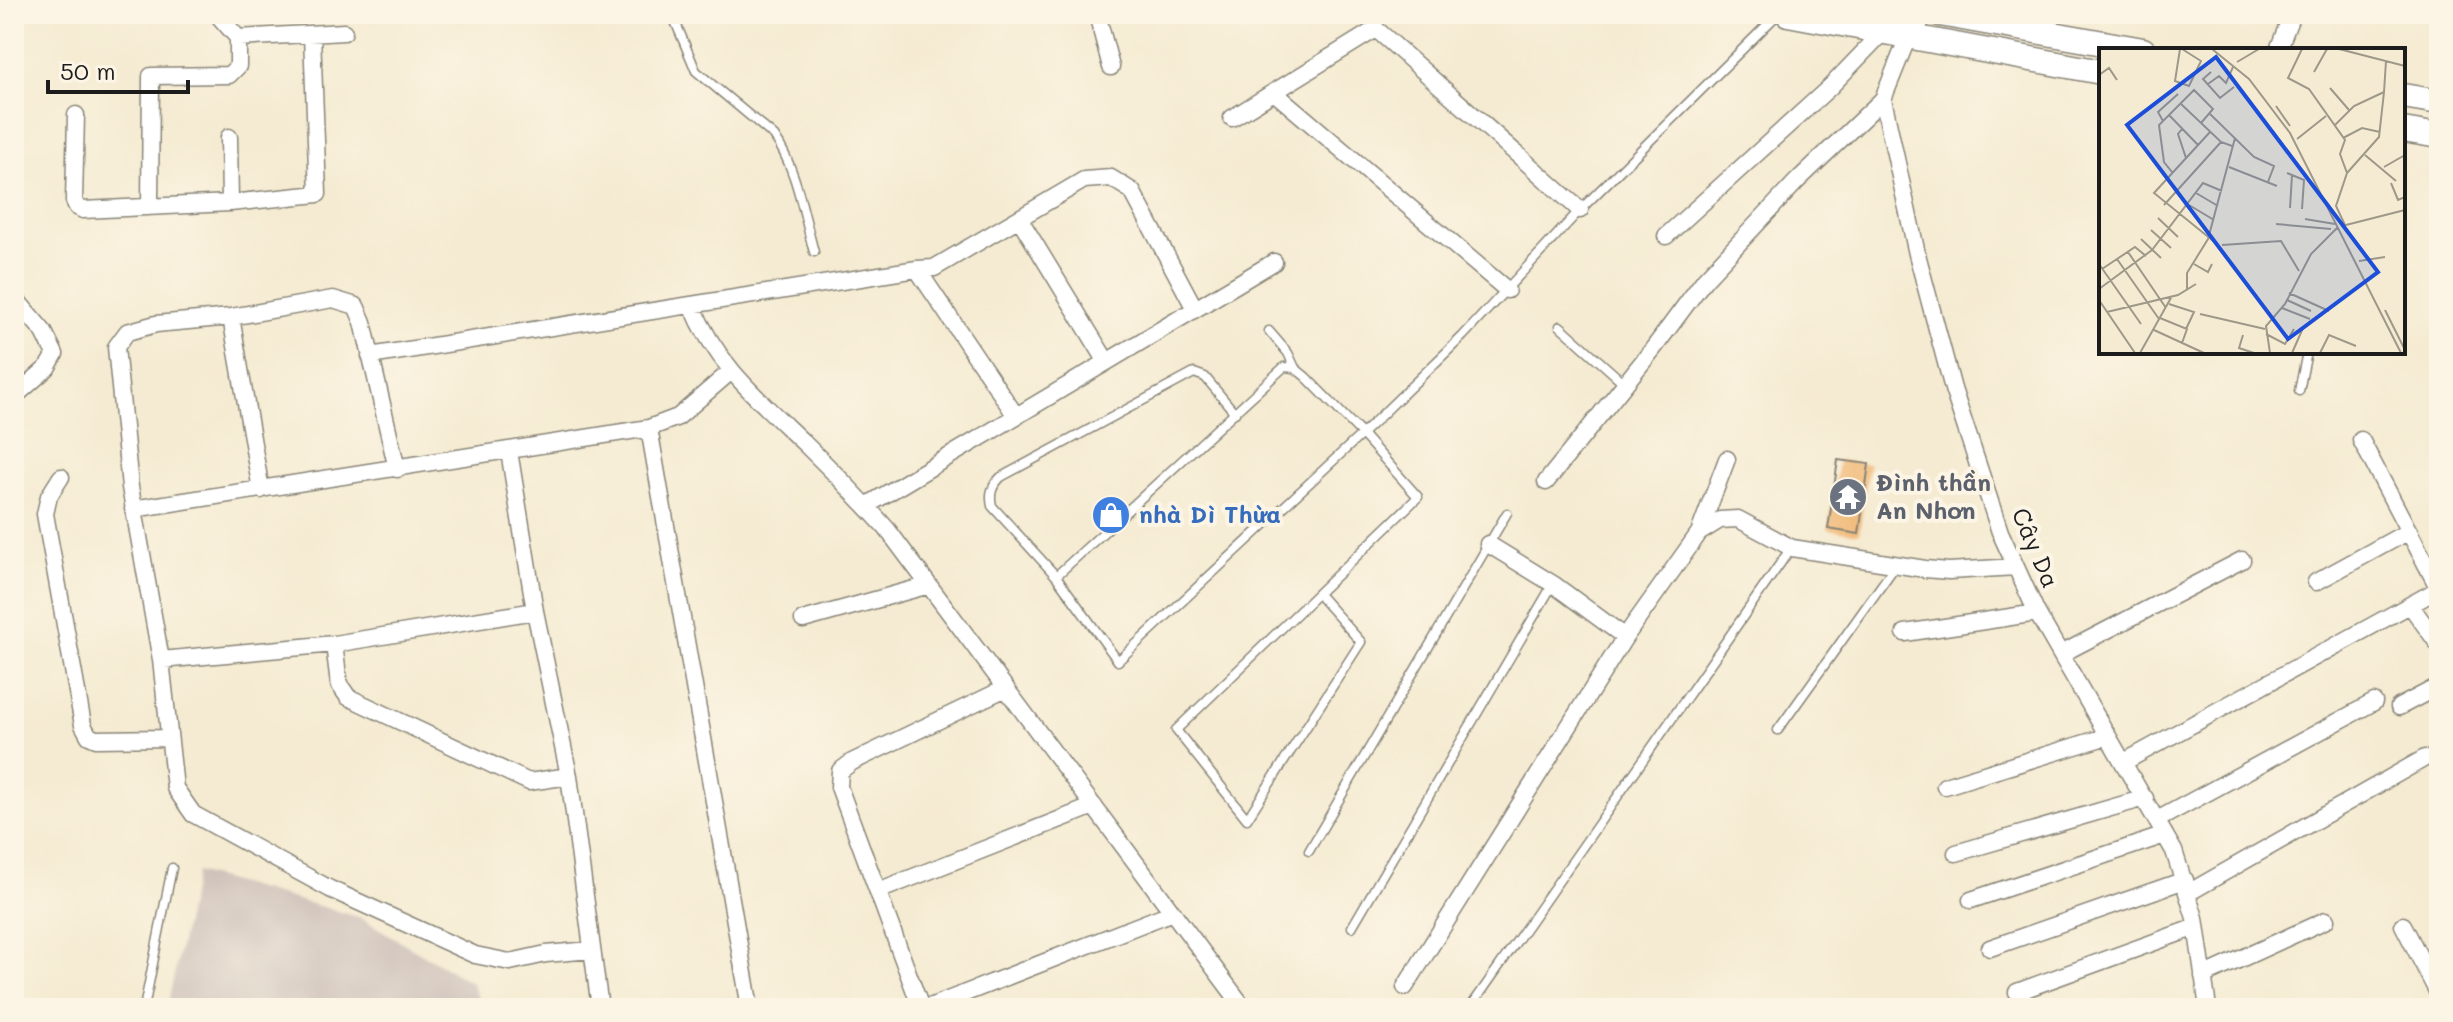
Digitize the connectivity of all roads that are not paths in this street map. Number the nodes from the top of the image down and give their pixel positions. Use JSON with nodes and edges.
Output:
{"nodes":[{"id":1,"x":217,"y":14,"type":"edge"},
{"id":2,"x":672,"y":14,"type":"edge"},
{"id":3,"x":1097,"y":14,"type":"edge"},
{"id":4,"x":1778,"y":14,"type":"edge"},
{"id":5,"x":1788,"y":14,"type":"edge"},
{"id":6,"x":1920,"y":14,"type":"edge"},
{"id":7,"x":1940,"y":14,"type":"edge"},
{"id":8,"x":2292,"y":14,"type":"edge"},
{"id":9,"x":344,"y":32,"type":"dead end"},
{"id":10,"x":1882,"y":33,"type":"junction"},
{"id":11,"x":312,"y":35,"type":"junction"},
{"id":12,"x":1908,"y":37,"type":"junction"},
{"id":13,"x":238,"y":38,"type":"junction"},
{"id":14,"x":2132,"y":48,"type":"edge"},
{"id":15,"x":2279,"y":48,"type":"edge"},
{"id":16,"x":1111,"y":67,"type":"dead end"},
{"id":17,"x":2099,"y":72,"type":"edge"},
{"id":18,"x":1275,"y":93,"type":"junction"},
{"id":19,"x":2405,"y":96,"type":"edge"},
{"id":20,"x":1883,"y":99,"type":"junction"},
{"id":21,"x":2439,"y":102,"type":"edge"},
{"id":22,"x":76,"y":115,"type":"dead end"},
{"id":23,"x":1232,"y":118,"type":"dead end"},
{"id":24,"x":2405,"y":130,"type":"edge"},
{"id":25,"x":2439,"y":136,"type":"edge"},
{"id":26,"x":229,"y":137,"type":"dead end"},
{"id":27,"x":230,"y":203,"type":"junction"},
{"id":28,"x":150,"y":206,"type":"junction"},
{"id":29,"x":1580,"y":210,"type":"junction"},
{"id":30,"x":1019,"y":218,"type":"junction"},
{"id":31,"x":1666,"y":236,"type":"dead end"},
{"id":32,"x":814,"y":252,"type":"dead end"},
{"id":33,"x":1274,"y":262,"type":"dead end"},
{"id":34,"x":917,"y":269,"type":"junction"},
{"id":35,"x":1507,"y":290,"type":"junction"},
{"id":36,"x":14,"y":297,"type":"edge"},
{"id":37,"x":692,"y":305,"type":"junction"},
{"id":38,"x":1195,"y":309,"type":"junction"},
{"id":39,"x":231,"y":317,"type":"junction"},
{"id":40,"x":1560,"y":326,"type":"dead end"},
{"id":41,"x":1269,"y":331,"type":"dead end"},
{"id":42,"x":2307,"y":354,"type":"edge"},
{"id":43,"x":370,"y":356,"type":"junction"},
{"id":44,"x":1107,"y":362,"type":"junction"},
{"id":45,"x":1295,"y":368,"type":"junction"},
{"id":46,"x":730,"y":372,"type":"junction"},
{"id":47,"x":1625,"y":384,"type":"junction"},
{"id":48,"x":2299,"y":391,"type":"dead end"},
{"id":49,"x":14,"y":397,"type":"edge"},
{"id":50,"x":1235,"y":413,"type":"junction"},
{"id":51,"x":1016,"y":416,"type":"junction"},
{"id":52,"x":649,"y":428,"type":"junction"},
{"id":53,"x":1362,"y":434,"type":"junction"},
{"id":54,"x":2361,"y":440,"type":"dead end"},
{"id":55,"x":509,"y":451,"type":"junction"},
{"id":56,"x":1727,"y":459,"type":"dead end"},
{"id":57,"x":397,"y":469,"type":"junction"},
{"id":58,"x":61,"y":477,"type":"dead end"},
{"id":59,"x":1546,"y":482,"type":"dead end"},
{"id":60,"x":261,"y":490,"type":"junction"},
{"id":61,"x":866,"y":506,"type":"junction"},
{"id":62,"x":133,"y":509,"type":"junction"},
{"id":63,"x":1507,"y":513,"type":"dead end"},
{"id":64,"x":2409,"y":531,"type":"junction"},
{"id":65,"x":1699,"y":533,"type":"junction"},
{"id":66,"x":1488,"y":544,"type":"junction"},
{"id":67,"x":1792,"y":548,"type":"junction"},
{"id":68,"x":2242,"y":560,"type":"dead end"},
{"id":69,"x":1896,"y":565,"type":"junction"},
{"id":70,"x":2016,"y":567,"type":"junction"},
{"id":71,"x":1056,"y":576,"type":"junction"},
{"id":72,"x":2316,"y":582,"type":"dead end"},
{"id":73,"x":1553,"y":584,"type":"junction"},
{"id":74,"x":929,"y":585,"type":"junction"},
{"id":75,"x":1318,"y":594,"type":"junction"},
{"id":76,"x":2410,"y":605,"type":"junction"},
{"id":77,"x":535,"y":611,"type":"junction"},
{"id":78,"x":2037,"y":613,"type":"junction"},
{"id":79,"x":803,"y":620,"type":"dead end"},
{"id":80,"x":1905,"y":633,"type":"dead end"},
{"id":81,"x":1625,"y":637,"type":"junction"},
{"id":82,"x":334,"y":644,"type":"junction"},
{"id":83,"x":2439,"y":645,"type":"edge"},
{"id":84,"x":2061,"y":654,"type":"junction"},
{"id":85,"x":161,"y":660,"type":"junction"},
{"id":86,"x":2439,"y":686,"type":"edge"},
{"id":87,"x":1006,"y":688,"type":"junction"},
{"id":88,"x":2374,"y":702,"type":"dead end"},
{"id":89,"x":2399,"y":707,"type":"dead end"},
{"id":90,"x":1778,"y":730,"type":"dead end"},
{"id":91,"x":2108,"y":736,"type":"junction"},
{"id":92,"x":169,"y":738,"type":"junction"},
{"id":93,"x":2425,"y":758,"type":"dead end"},
{"id":94,"x":2124,"y":762,"type":"junction"},
{"id":95,"x":569,"y":776,"type":"junction"},
{"id":96,"x":1945,"y":786,"type":"dead end"},
{"id":97,"x":2145,"y":798,"type":"junction"},
{"id":98,"x":1094,"y":806,"type":"junction"},
{"id":99,"x":2161,"y":827,"type":"junction"},
{"id":100,"x":1309,"y":851,"type":"dead end"},
{"id":101,"x":1956,"y":853,"type":"dead end"},
{"id":102,"x":172,"y":868,"type":"dead end"},
{"id":103,"x":2187,"y":886,"type":"junction"},
{"id":104,"x":878,"y":891,"type":"junction"},
{"id":105,"x":1971,"y":900,"type":"dead end"},
{"id":106,"x":1173,"y":912,"type":"junction"},
{"id":107,"x":2326,"y":920,"type":"dead end"},
{"id":108,"x":2403,"y":925,"type":"dead end"},
{"id":109,"x":1352,"y":927,"type":"dead end"},
{"id":110,"x":2196,"y":927,"type":"junction"},
{"id":111,"x":1990,"y":948,"type":"dead end"},
{"id":112,"x":591,"y":950,"type":"junction"},
{"id":113,"x":2203,"y":976,"type":"junction"},
{"id":114,"x":1405,"y":987,"type":"dead end"},
{"id":115,"x":2017,"y":992,"type":"dead end"},
{"id":116,"x":2439,"y":995,"type":"edge"},
{"id":117,"x":144,"y":1008,"type":"edge"},
{"id":118,"x":600,"y":1008,"type":"edge"},
{"id":119,"x":750,"y":1008,"type":"edge"},
{"id":120,"x":924,"y":1008,"type":"edge"},
{"id":121,"x":1244,"y":1008,"type":"edge"},
{"id":122,"x":1470,"y":1008,"type":"edge"},
{"id":123,"x":2208,"y":1008,"type":"edge"}],
"edges":[{"from":1,"to":13,"type":"street"},
{"from":2,"to":32,"type":"lane"},
{"from":3,"to":16,"type":"street"},
{"from":4,"to":29,"type":"lane"},
{"from":5,"to":10,"type":"main road"},
{"from":6,"to":12,"type":"main road"},
{"from":7,"to":14,"type":"main road"},
{"from":8,"to":15,"type":"street"},
{"from":9,"to":11,"type":"street"},
{"from":10,"to":12,"type":"main road"},
{"from":10,"to":31,"type":"street"},
{"from":11,"to":13,"type":"street"},
{"from":11,"to":27,"type":"street"},
{"from":12,"to":17,"type":"main road"},
{"from":12,"to":20,"type":"street"},
{"from":13,"to":28,"type":"street"},
{"from":18,"to":23,"type":"street"},
{"from":18,"to":29,"type":"street"},
{"from":18,"to":35,"type":"street"},
{"from":19,"to":21,"type":"main road"},
{"from":20,"to":47,"type":"street"},
{"from":20,"to":70,"type":"street","name":"Cây Da"},
{"from":22,"to":28,"type":"street"},
{"from":24,"to":25,"type":"main road"},
{"from":26,"to":27,"type":"street"},
{"from":27,"to":28,"type":"street"},
{"from":29,"to":35,"type":"lane"},
{"from":30,"to":34,"type":"street"},
{"from":30,"to":38,"type":"street"},
{"from":30,"to":44,"type":"street"},
{"from":33,"to":38,"type":"street"},
{"from":34,"to":37,"type":"street"},
{"from":34,"to":51,"type":"street"},
{"from":35,"to":53,"type":"lane"},
{"from":36,"to":49,"type":"street"},
{"from":37,"to":43,"type":"street"},
{"from":37,"to":46,"type":"street"},
{"from":38,"to":44,"type":"street"},
{"from":39,"to":43,"type":"street"},
{"from":39,"to":60,"type":"street"},
{"from":39,"to":62,"type":"street"},
{"from":40,"to":47,"type":"lane"},
{"from":41,"to":45,"type":"lane"},
{"from":42,"to":48,"type":"lane"},
{"from":43,"to":57,"type":"street"},
{"from":44,"to":51,"type":"street"},
{"from":45,"to":50,"type":"lane"},
{"from":45,"to":53,"type":"lane"},
{"from":46,"to":52,"type":"street"},
{"from":46,"to":61,"type":"street"},
{"from":47,"to":59,"type":"street"},
{"from":50,"to":71,"type":"lane"},
{"from":50,"to":71,"type":"lane"},
{"from":51,"to":61,"type":"street"},
{"from":52,"to":55,"type":"street"},
{"from":52,"to":119,"type":"street"},
{"from":53,"to":71,"type":"lane"},
{"from":53,"to":75,"type":"lane"},
{"from":54,"to":64,"type":"street"},
{"from":55,"to":57,"type":"street"},
{"from":55,"to":77,"type":"street"},
{"from":56,"to":65,"type":"street"},
{"from":57,"to":60,"type":"street"},
{"from":58,"to":92,"type":"street"},
{"from":60,"to":62,"type":"street"},
{"from":61,"to":74,"type":"street"},
{"from":62,"to":85,"type":"street"},
{"from":63,"to":66,"type":"lane"},
{"from":64,"to":72,"type":"street"},
{"from":64,"to":76,"type":"street"},
{"from":65,"to":67,"type":"street"},
{"from":65,"to":81,"type":"street"},
{"from":66,"to":73,"type":"street"},
{"from":66,"to":100,"type":"lane"},
{"from":67,"to":69,"type":"street"},
{"from":67,"to":122,"type":"lane"},
{"from":68,"to":84,"type":"street"},
{"from":69,"to":70,"type":"street"},
{"from":69,"to":90,"type":"lane"},
{"from":70,"to":78,"type":"street","name":"Cây Da"},
{"from":73,"to":81,"type":"street"},
{"from":73,"to":109,"type":"lane"},
{"from":74,"to":79,"type":"street"},
{"from":74,"to":87,"type":"street"},
{"from":75,"to":75,"type":"lane"},
{"from":76,"to":83,"type":"street"},
{"from":76,"to":94,"type":"street"},
{"from":77,"to":82,"type":"street"},
{"from":77,"to":95,"type":"street"},
{"from":78,"to":80,"type":"street"},
{"from":78,"to":84,"type":"street","name":"Cây Da"},
{"from":81,"to":114,"type":"street"},
{"from":82,"to":85,"type":"street"},
{"from":82,"to":95,"type":"street"},
{"from":84,"to":91,"type":"street","name":"Cây Da"},
{"from":85,"to":92,"type":"street"},
{"from":86,"to":89,"type":"street"},
{"from":87,"to":98,"type":"street"},
{"from":87,"to":104,"type":"street"},
{"from":88,"to":99,"type":"street"},
{"from":91,"to":94,"type":"street","name":"Cây Da"},
{"from":91,"to":96,"type":"street"},
{"from":92,"to":112,"type":"street"},
{"from":93,"to":103,"type":"street"},
{"from":94,"to":97,"type":"street","name":"Cây Da"},
{"from":95,"to":112,"type":"street"},
{"from":97,"to":99,"type":"street","name":"Cây Da"},
{"from":97,"to":101,"type":"street"},
{"from":98,"to":104,"type":"street"},
{"from":98,"to":106,"type":"street"},
{"from":99,"to":103,"type":"street","name":"Cây Da"},
{"from":99,"to":105,"type":"street"},
{"from":102,"to":117,"type":"lane"},
{"from":103,"to":110,"type":"street","name":"Cây Da"},
{"from":103,"to":111,"type":"street"},
{"from":104,"to":120,"type":"street"},
{"from":106,"to":120,"type":"street"},
{"from":106,"to":121,"type":"street"},
{"from":107,"to":113,"type":"street"},
{"from":108,"to":116,"type":"street"},
{"from":110,"to":113,"type":"street","name":"Cây Da"},
{"from":110,"to":115,"type":"street"},
{"from":112,"to":118,"type":"street"},
{"from":113,"to":123,"type":"street","name":"Cây Da"}]}
